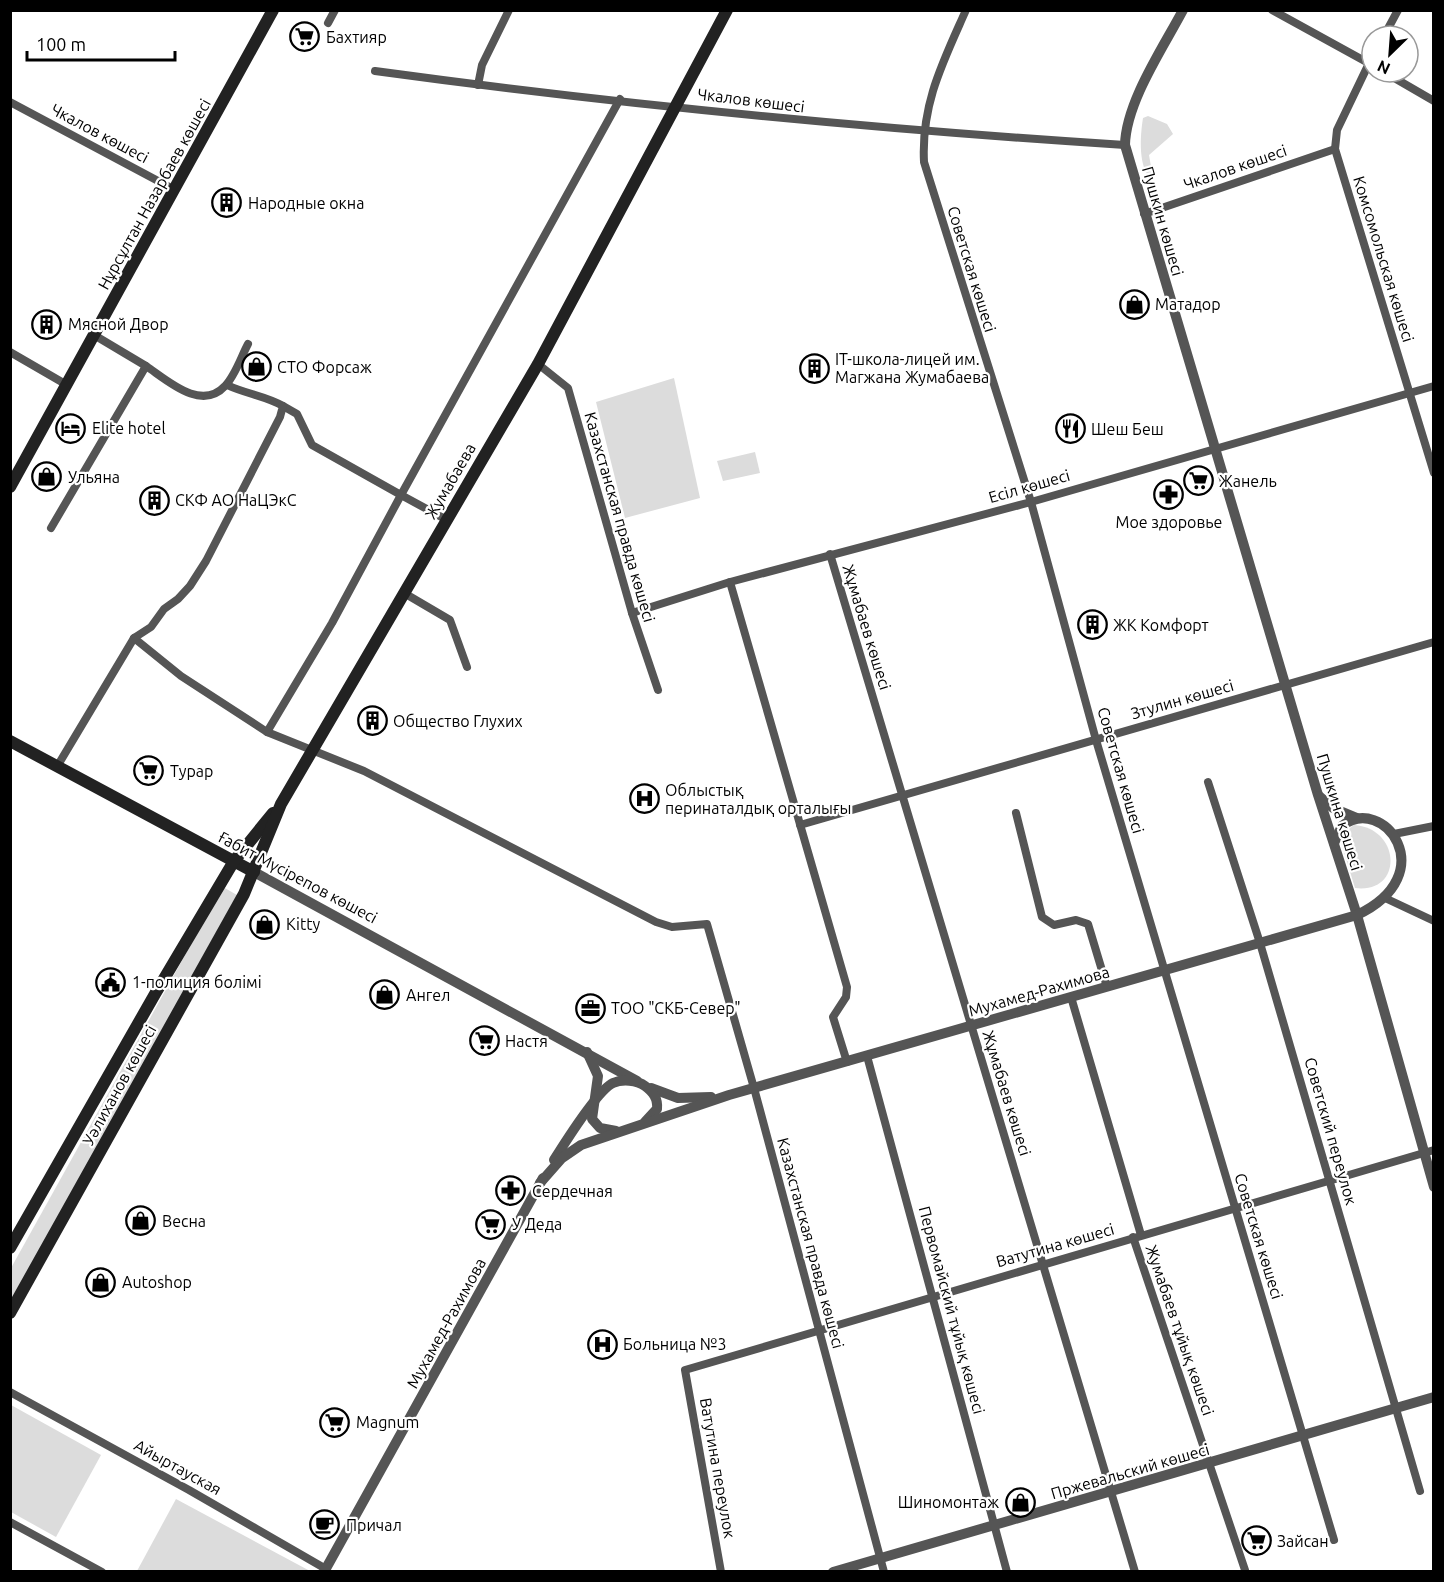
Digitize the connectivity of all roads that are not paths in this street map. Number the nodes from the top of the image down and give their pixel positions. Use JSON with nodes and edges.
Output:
{"nodes":[{"id":1,"x":273,"y":10,"type":"edge"},
{"id":2,"x":335,"y":10,"type":"edge"},
{"id":3,"x":509,"y":10,"type":"edge"},
{"id":4,"x":727,"y":10,"type":"edge"},
{"id":5,"x":966,"y":10,"type":"edge"},
{"id":6,"x":1183,"y":10,"type":"edge"},
{"id":7,"x":1272,"y":10,"type":"edge"},
{"id":8,"x":1398,"y":10,"type":"edge"},
{"id":9,"x":328,"y":23,"type":"dead end"},
{"id":10,"x":1390,"y":24,"type":"edge"},
{"id":11,"x":1360,"y":56,"type":"edge"},
{"id":12,"x":375,"y":70,"type":"dead end"},
{"id":13,"x":1360,"y":84,"type":"edge"},
{"id":14,"x":1405,"y":84,"type":"edge"},
{"id":15,"x":478,"y":85,"type":"junction"},
{"id":16,"x":620,"y":99,"type":"junction"},
{"id":17,"x":1434,"y":101,"type":"edge"},
{"id":18,"x":10,"y":102,"type":"edge"},
{"id":19,"x":674,"y":106,"type":"junction"},
{"id":20,"x":924,"y":132,"type":"junction"},
{"id":21,"x":1125,"y":145,"type":"junction"},
{"id":22,"x":1335,"y":149,"type":"junction"},
{"id":23,"x":175,"y":190,"type":"junction"},
{"id":24,"x":1144,"y":214,"type":"junction"},
{"id":25,"x":94,"y":335,"type":"junction"},
{"id":26,"x":248,"y":344,"type":"dead end"},
{"id":27,"x":10,"y":352,"type":"edge"},
{"id":28,"x":538,"y":364,"type":"junction"},
{"id":29,"x":146,"y":366,"type":"junction"},
{"id":30,"x":67,"y":385,"type":"junction"},
{"id":31,"x":227,"y":385,"type":"junction"},
{"id":32,"x":1434,"y":386,"type":"edge"},
{"id":33,"x":1409,"y":393,"type":"junction"},
{"id":34,"x":283,"y":406,"type":"junction"},
{"id":35,"x":1215,"y":447,"type":"junction"},
{"id":36,"x":1434,"y":473,"type":"edge"},
{"id":37,"x":10,"y":487,"type":"edge"},
{"id":38,"x":400,"y":495,"type":"junction"},
{"id":39,"x":1030,"y":502,"type":"junction"},
{"id":40,"x":447,"y":520,"type":"junction"},
{"id":41,"x":51,"y":528,"type":"dead end"},
{"id":42,"x":830,"y":554,"type":"junction"},
{"id":43,"x":730,"y":582,"type":"junction"},
{"id":44,"x":404,"y":593,"type":"junction"},
{"id":45,"x":632,"y":613,"type":"junction"},
{"id":46,"x":134,"y":638,"type":"junction"},
{"id":47,"x":1434,"y":642,"type":"edge"},
{"id":48,"x":467,"y":668,"type":"dead end"},
{"id":49,"x":1286,"y":685,"type":"junction"},
{"id":50,"x":658,"y":690,"type":"dead end"},
{"id":51,"x":267,"y":732,"type":"junction"},
{"id":52,"x":1096,"y":740,"type":"junction"},
{"id":53,"x":10,"y":741,"type":"edge"},
{"id":54,"x":311,"y":751,"type":"junction"},
{"id":55,"x":58,"y":765,"type":"junction"},
{"id":56,"x":1208,"y":782,"type":"dead end"},
{"id":57,"x":1318,"y":795,"type":"junction"},
{"id":58,"x":902,"y":796,"type":"junction"},
{"id":59,"x":281,"y":804,"type":"junction"},
{"id":60,"x":1016,"y":813,"type":"dead end"},
{"id":61,"x":1360,"y":819,"type":"junction"},
{"id":62,"x":800,"y":825,"type":"junction"},
{"id":63,"x":1434,"y":826,"type":"edge"},
{"id":64,"x":1394,"y":834,"type":"junction"},
{"id":65,"x":1334,"y":844,"type":"junction"},
{"id":66,"x":234,"y":861,"type":"junction"},
{"id":67,"x":254,"y":872,"type":"junction"},
{"id":68,"x":1385,"y":898,"type":"junction"},
{"id":69,"x":1357,"y":915,"type":"junction"},
{"id":70,"x":1434,"y":921,"type":"edge"},
{"id":71,"x":1260,"y":943,"type":"junction"},
{"id":72,"x":1165,"y":970,"type":"junction"},
{"id":73,"x":1107,"y":987,"type":"junction"},
{"id":74,"x":1071,"y":997,"type":"junction"},
{"id":75,"x":971,"y":1026,"type":"junction"},
{"id":76,"x":587,"y":1052,"type":"junction"},
{"id":77,"x":867,"y":1056,"type":"junction"},
{"id":78,"x":848,"y":1062,"type":"junction"},
{"id":79,"x":642,"y":1083,"type":"junction"},
{"id":80,"x":754,"y":1088,"type":"junction"},
{"id":81,"x":729,"y":1095,"type":"junction"},
{"id":82,"x":595,"y":1102,"type":"junction"},
{"id":83,"x":631,"y":1128,"type":"junction"},
{"id":84,"x":1429,"y":1151,"type":"edge"},
{"id":85,"x":1329,"y":1179,"type":"junction"},
{"id":86,"x":540,"y":1183,"type":"junction"},
{"id":87,"x":1434,"y":1187,"type":"edge"},
{"id":88,"x":1235,"y":1207,"type":"junction"},
{"id":89,"x":1137,"y":1236,"type":"junction"},
{"id":90,"x":10,"y":1248,"type":"edge"},
{"id":91,"x":1042,"y":1264,"type":"junction"},
{"id":92,"x":933,"y":1297,"type":"junction"},
{"id":93,"x":10,"y":1313,"type":"edge"},
{"id":94,"x":819,"y":1330,"type":"junction"},
{"id":95,"x":685,"y":1370,"type":"joint"},
{"id":96,"x":10,"y":1392,"type":"edge"},
{"id":97,"x":1434,"y":1397,"type":"edge"},
{"id":98,"x":1396,"y":1408,"type":"junction"},
{"id":99,"x":1303,"y":1435,"type":"junction"},
{"id":100,"x":1209,"y":1464,"type":"junction"},
{"id":101,"x":1420,"y":1491,"type":"dead end"},
{"id":102,"x":1111,"y":1492,"type":"junction"},
{"id":103,"x":10,"y":1522,"type":"edge"},
{"id":104,"x":995,"y":1525,"type":"junction"},
{"id":105,"x":1334,"y":1540,"type":"dead end"},
{"id":106,"x":880,"y":1558,"type":"junction"},
{"id":107,"x":1245,"y":1570,"type":"dead end"},
{"id":108,"x":327,"y":1571,"type":"edge"},
{"id":109,"x":102,"y":1572,"type":"edge"},
{"id":110,"x":721,"y":1572,"type":"edge"},
{"id":111,"x":834,"y":1572,"type":"edge"},
{"id":112,"x":884,"y":1572,"type":"edge"},
{"id":113,"x":1008,"y":1572,"type":"edge"},
{"id":114,"x":1135,"y":1572,"type":"edge"}],
"edges":[{"from":1,"to":23,"type":"main road","name":"Нұрсұлтан Назарбаев көшесі"},
{"from":2,"to":9,"type":"street"},
{"from":3,"to":15,"type":"street"},
{"from":4,"to":19,"type":"main road","name":"Жумабаева"},
{"from":5,"to":20,"type":"street","name":"Советская көшесі"},
{"from":6,"to":21,"type":"street","name":"Пушкин көшесі"},
{"from":7,"to":11,"type":"street"},
{"from":8,"to":10,"type":"street"},
{"from":12,"to":15,"type":"street","name":"Чкалов көшесі"},
{"from":13,"to":22,"type":"street","name":"Комсомольская көшесі"},
{"from":14,"to":17,"type":"street"},
{"from":15,"to":16,"type":"street","name":"Чкалов көшесі"},
{"from":16,"to":19,"type":"street","name":"Чкалов көшесі"},
{"from":16,"to":38,"type":"street"},
{"from":18,"to":23,"type":"street","name":"Чкалов көшесі"},
{"from":19,"to":20,"type":"street","name":"Чкалов көшесі"},
{"from":19,"to":28,"type":"main road","name":"Жумабаева"},
{"from":20,"to":21,"type":"street","name":"Чкалов көшесі"},
{"from":20,"to":39,"type":"street","name":"Советская көшесі"},
{"from":21,"to":24,"type":"street","name":"Пушкин көшесі"},
{"from":22,"to":24,"type":"street","name":"Чкалов көшесі"},
{"from":22,"to":33,"type":"street","name":"Комсомольская көшесі"},
{"from":23,"to":25,"type":"main road","name":"Нұрсұлтан Назарбаев көшесі"},
{"from":24,"to":35,"type":"street","name":"Пушкин көшесі"},
{"from":25,"to":29,"type":"street"},
{"from":25,"to":30,"type":"main road","name":"Нұрсұлтан Назарбаев көшесі"},
{"from":26,"to":31,"type":"street"},
{"from":27,"to":30,"type":"street"},
{"from":28,"to":40,"type":"main road","name":"Жумабаева"},
{"from":28,"to":45,"type":"street","name":"Казахстанская правда көшесі"},
{"from":29,"to":31,"type":"street"},
{"from":29,"to":41,"type":"street"},
{"from":30,"to":37,"type":"main road","name":"Нұрсұлтан Назарбаев көшесі"},
{"from":31,"to":34,"type":"street"},
{"from":32,"to":33,"type":"street","name":"Есіл көшесі"},
{"from":33,"to":35,"type":"street","name":"Есіл көшесі"},
{"from":33,"to":36,"type":"street","name":"Комсомольская көшесі"},
{"from":34,"to":38,"type":"street"},
{"from":34,"to":46,"type":"street"},
{"from":35,"to":39,"type":"street","name":"Есіл көшесі"},
{"from":35,"to":49,"type":"street","name":"Пушкина көшесі"},
{"from":38,"to":40,"type":"street"},
{"from":38,"to":51,"type":"street"},
{"from":39,"to":42,"type":"street","name":"Есіл көшесі"},
{"from":39,"to":52,"type":"street","name":"Советская көшесі"},
{"from":40,"to":44,"type":"main road","name":"Жумабаева"},
{"from":42,"to":43,"type":"street","name":"Есіл көшесі"},
{"from":42,"to":58,"type":"street","name":"Жұмабаев көшесі"},
{"from":43,"to":45,"type":"street","name":"Есіл көшесі"},
{"from":43,"to":62,"type":"street"},
{"from":44,"to":48,"type":"street"},
{"from":44,"to":54,"type":"main road","name":"Жумабаева"},
{"from":45,"to":50,"type":"street","name":"Казахстанская правда көшесі"},
{"from":46,"to":51,"type":"street"},
{"from":46,"to":55,"type":"street"},
{"from":47,"to":49,"type":"street","name":"Зтулин көшесі"},
{"from":49,"to":52,"type":"street","name":"Зтулин көшесі"},
{"from":49,"to":57,"type":"street","name":"Пушкина көшесі"},
{"from":51,"to":54,"type":"street"},
{"from":52,"to":58,"type":"street","name":"Зтулин көшесі"},
{"from":52,"to":72,"type":"street","name":"Советская көшесі"},
{"from":53,"to":55,"type":"main road","name":"Ғабит Мүсірепов көшесі"},
{"from":54,"to":59,"type":"main road","name":"Жумабаева"},
{"from":54,"to":80,"type":"street","name":"Казахстанская правда көшесі"},
{"from":55,"to":66,"type":"main road","name":"Ғабит Мүсірепов көшесі"},
{"from":56,"to":71,"type":"street","name":"Советский переулок"},
{"from":57,"to":61,"type":"street"},
{"from":57,"to":65,"type":"street","name":"Пушкина көшесі"},
{"from":58,"to":62,"type":"street","name":"Зтулин көшесі"},
{"from":58,"to":75,"type":"street","name":"Жұмабаев көшесі"},
{"from":59,"to":66,"type":"main road"},
{"from":59,"to":67,"type":"main road","name":"Жумабаева"},
{"from":60,"to":73,"type":"street"},
{"from":61,"to":64,"type":"street"},
{"from":61,"to":65,"type":"street"},
{"from":62,"to":78,"type":"street"},
{"from":63,"to":64,"type":"street"},
{"from":64,"to":68,"type":"street"},
{"from":65,"to":69,"type":"street","name":"Пушкина көшесі"},
{"from":66,"to":67,"type":"main road","name":"Ғабит Мүсірепов көшесі"},
{"from":66,"to":90,"type":"main road","name":"Уәлиханов көшесі"},
{"from":67,"to":76,"type":"street","name":"Ғабит Мүсірепов көшесі"},
{"from":67,"to":93,"type":"main road","name":"Уәлиханов көшесі"},
{"from":68,"to":69,"type":"street","name":"Мухамед-Рахимова"},
{"from":68,"to":70,"type":"street"},
{"from":69,"to":71,"type":"street","name":"Мухамед-Рахимова"},
{"from":69,"to":84,"type":"street","name":"Пушкина көшесі"},
{"from":71,"to":72,"type":"street","name":"Мухамед-Рахимова"},
{"from":71,"to":85,"type":"street","name":"Советский переулок"},
{"from":72,"to":73,"type":"street","name":"Мухамед-Рахимова"},
{"from":72,"to":88,"type":"street","name":"Советская көшесі"},
{"from":73,"to":74,"type":"street","name":"Мухамед-Рахимова"},
{"from":74,"to":75,"type":"street","name":"Мухамед-Рахимова"},
{"from":74,"to":89,"type":"street","name":"Жумабаев тұйық көшесі"},
{"from":75,"to":77,"type":"street","name":"Мухамед-Рахимова"},
{"from":75,"to":91,"type":"street","name":"Жұмабаев көшесі"},
{"from":76,"to":79,"type":"street","name":"Ғабит Мүсірепов көшесі"},
{"from":76,"to":82,"type":"street"},
{"from":77,"to":78,"type":"street","name":"Мухамед-Рахимова"},
{"from":77,"to":92,"type":"street","name":"Первомайский тұйық көшесі"},
{"from":78,"to":80,"type":"street","name":"Мухамед-Рахимова"},
{"from":79,"to":81,"type":"street","name":"Ғабит Мүсірепов көшесі"},
{"from":79,"to":82,"type":"street"},
{"from":79,"to":83,"type":"street"},
{"from":80,"to":81,"type":"street","name":"Мухамед-Рахимова"},
{"from":80,"to":94,"type":"street","name":"Казахстанская правда көшесі"},
{"from":81,"to":83,"type":"street"},
{"from":82,"to":83,"type":"street"},
{"from":82,"to":86,"type":"street"},
{"from":83,"to":86,"type":"street"},
{"from":84,"to":85,"type":"street","name":"Ватутина көшесі"},
{"from":84,"to":87,"type":"street","name":"Пушкина көшесі"},
{"from":85,"to":88,"type":"street","name":"Ватутина көшесі"},
{"from":85,"to":98,"type":"street","name":"Советский переулок"},
{"from":86,"to":108,"type":"street","name":"Мухамед-Рахимова"},
{"from":88,"to":89,"type":"street","name":"Ватутина көшесі"},
{"from":88,"to":99,"type":"street","name":"Советская көшесі"},
{"from":89,"to":91,"type":"street","name":"Ватутина көшесі"},
{"from":89,"to":100,"type":"street","name":"Жумабаев тұйық көшесі"},
{"from":91,"to":92,"type":"street","name":"Ватутина көшесі"},
{"from":91,"to":102,"type":"street","name":"Жұмабаев көшесі"},
{"from":92,"to":94,"type":"street","name":"Ватутина көшесі"},
{"from":92,"to":104,"type":"street","name":"Первомайский тұйық көшесі"},
{"from":94,"to":95,"type":"street","name":"Ватутина көшесі"},
{"from":94,"to":106,"type":"street","name":"Казахстанская правда көшесі"},
{"from":95,"to":110,"type":"street","name":"Ватутина переулок"},
{"from":96,"to":108,"type":"street","name":"Айыртауская"},
{"from":97,"to":98,"type":"street","name":"Пржевальский көшесі"},
{"from":98,"to":99,"type":"street","name":"Пржевальский көшесі"},
{"from":98,"to":101,"type":"street","name":"Советский переулок"},
{"from":99,"to":100,"type":"street","name":"Пржевальский көшесі"},
{"from":99,"to":105,"type":"street","name":"Советская көшесі"},
{"from":100,"to":102,"type":"street","name":"Пржевальский көшесі"},
{"from":100,"to":107,"type":"street","name":"Жумабаев тұйық көшесі"},
{"from":102,"to":104,"type":"street","name":"Пржевальский көшесі"},
{"from":102,"to":114,"type":"street","name":"Жұмабаев көшесі"},
{"from":103,"to":109,"type":"street"},
{"from":104,"to":106,"type":"street","name":"Пржевальский көшесі"},
{"from":104,"to":113,"type":"street","name":"Первомайский тұйық көшесі"},
{"from":106,"to":111,"type":"street","name":"Пржевальский көшесі"},
{"from":106,"to":112,"type":"street","name":"Казахстанская правда көшесі"}]}
